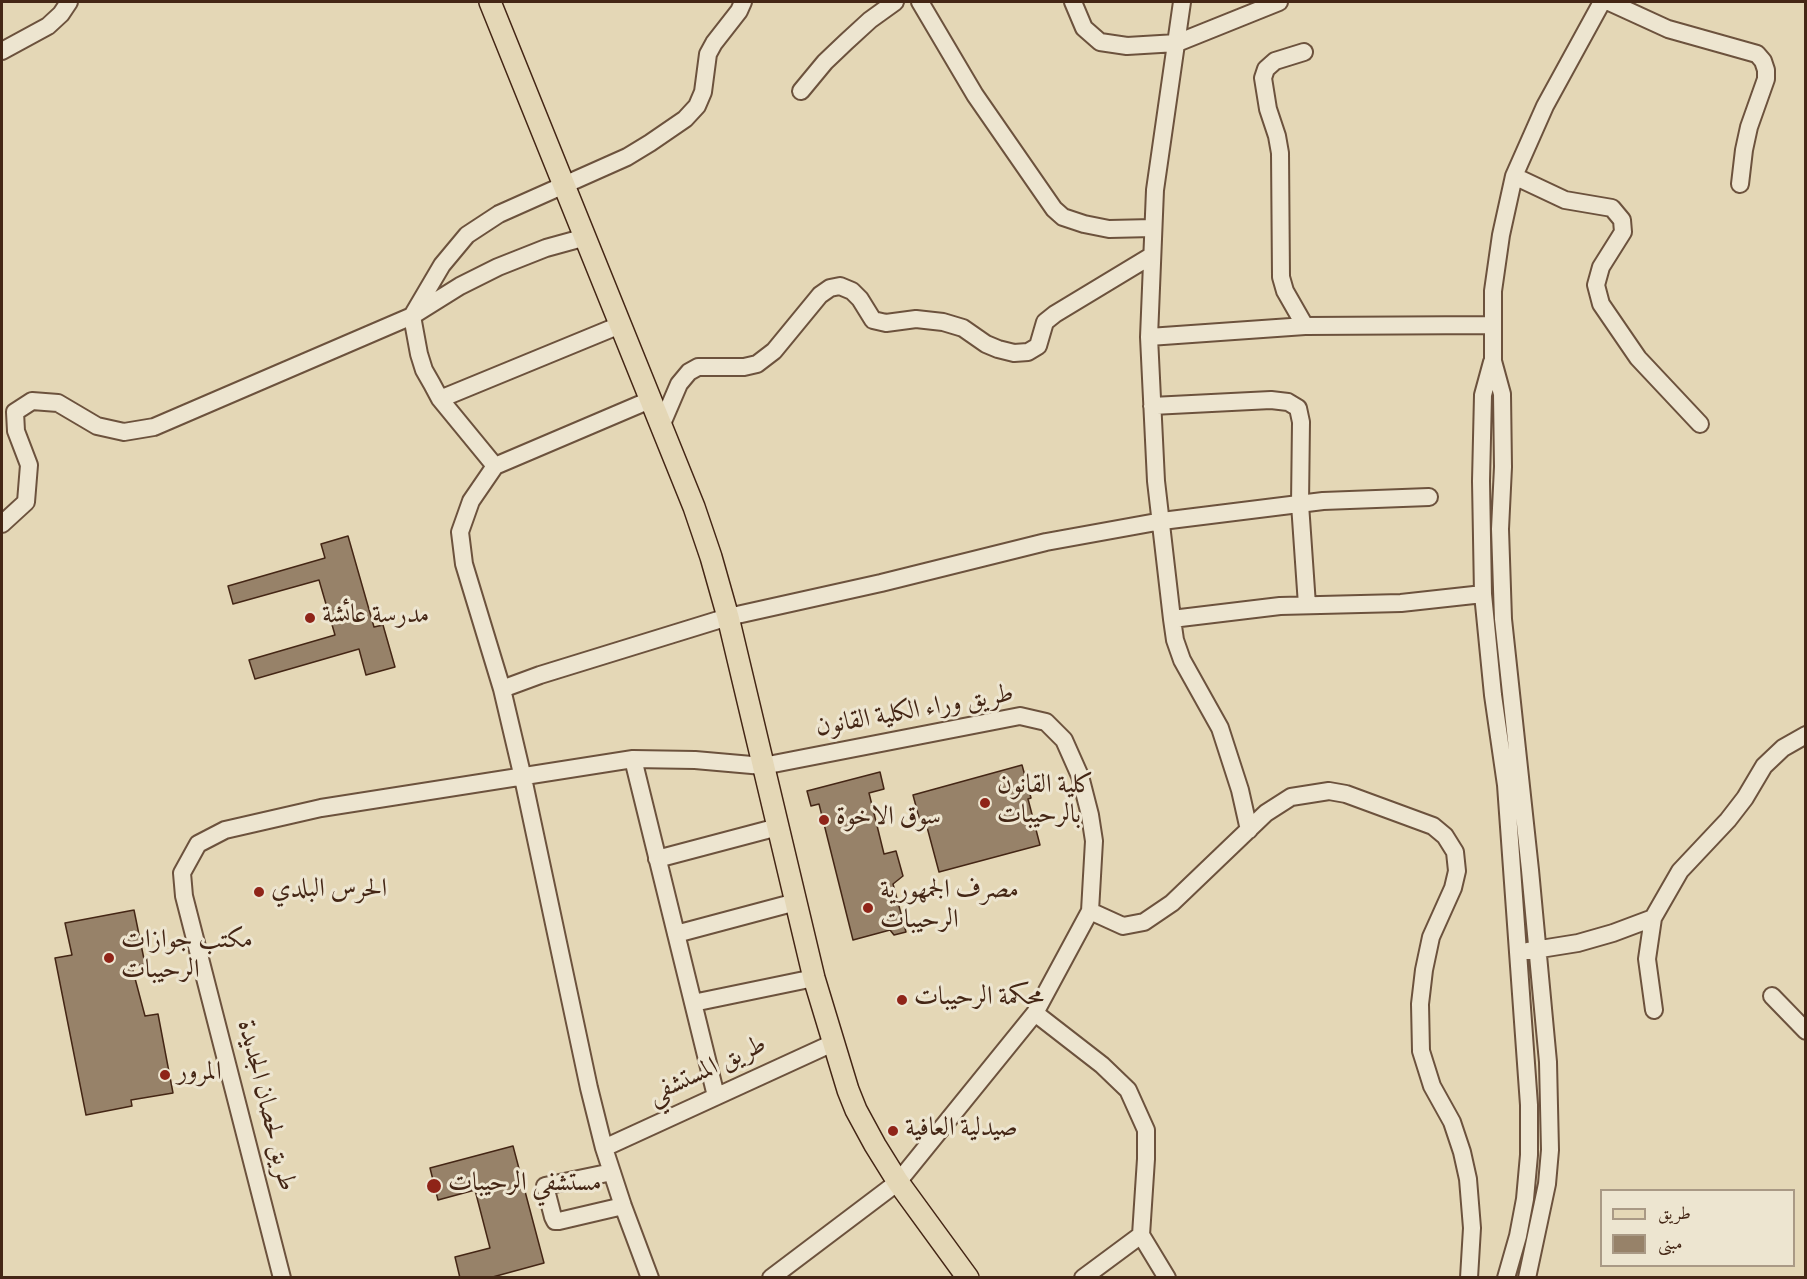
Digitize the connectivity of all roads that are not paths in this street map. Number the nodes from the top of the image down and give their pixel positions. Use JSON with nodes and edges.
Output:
{"nodes":[{"id":1,"x":69,"y":2,"type":"edge"},
{"id":2,"x":490,"y":2,"type":"edge"},
{"id":3,"x":743,"y":2,"type":"edge"},
{"id":4,"x":896,"y":2,"type":"edge"},
{"id":5,"x":920,"y":2,"type":"edge"},
{"id":6,"x":1073,"y":2,"type":"edge"},
{"id":7,"x":1182,"y":2,"type":"edge"},
{"id":8,"x":1279,"y":2,"type":"edge"},
{"id":9,"x":1602,"y":2,"type":"edge"},
{"id":10,"x":1610,"y":2,"type":"edge"},
{"id":11,"x":1177,"y":43,"type":"junction"},
{"id":12,"x":2,"y":51,"type":"edge"},
{"id":13,"x":1304,"y":52,"type":"dead end"},
{"id":14,"x":801,"y":91,"type":"dead end"},
{"id":15,"x":1514,"y":176,"type":"junction"},
{"id":16,"x":1740,"y":184,"type":"dead end"},
{"id":17,"x":564,"y":185,"type":"junction"},
{"id":18,"x":1153,"y":228,"type":"junction"},
{"id":19,"x":586,"y":237,"type":"junction"},
{"id":20,"x":1151,"y":256,"type":"junction"},
{"id":21,"x":412,"y":316,"type":"junction"},
{"id":22,"x":1492,"y":325,"type":"junction"},
{"id":23,"x":620,"y":326,"type":"junction"},
{"id":24,"x":1305,"y":326,"type":"junction"},
{"id":25,"x":1149,"y":338,"type":"junction"},
{"id":26,"x":1493,"y":361,"type":"junction"},
{"id":27,"x":440,"y":399,"type":"junction"},
{"id":28,"x":650,"y":400,"type":"junction"},
{"id":29,"x":1152,"y":406,"type":"junction"},
{"id":30,"x":1700,"y":424,"type":"dead end"},
{"id":31,"x":661,"y":426,"type":"junction"},
{"id":32,"x":495,"y":466,"type":"junction"},
{"id":33,"x":1429,"y":497,"type":"dead end"},
{"id":34,"x":1300,"y":504,"type":"junction"},
{"id":35,"x":1162,"y":521,"type":"junction"},
{"id":36,"x":2,"y":524,"type":"edge"},
{"id":37,"x":1483,"y":594,"type":"junction"},
{"id":38,"x":1307,"y":605,"type":"junction"},
{"id":39,"x":729,"y":617,"type":"junction"},
{"id":40,"x":1172,"y":619,"type":"junction"},
{"id":41,"x":502,"y":690,"type":"junction"},
{"id":42,"x":1806,"y":735,"type":"edge"},
{"id":43,"x":633,"y":759,"type":"junction"},
{"id":44,"x":763,"y":766,"type":"junction"},
{"id":45,"x":523,"y":778,"type":"junction"},
{"id":46,"x":1514,"y":784,"type":"junction"},
{"id":47,"x":778,"y":827,"type":"junction"},
{"id":48,"x":1249,"y":830,"type":"junction"},
{"id":49,"x":198,"y":844,"type":"joint"},
{"id":50,"x":657,"y":859,"type":"junction"},
{"id":51,"x":796,"y":902,"type":"junction"},
{"id":52,"x":1090,"y":911,"type":"junction"},
{"id":53,"x":1653,"y":918,"type":"junction"},
{"id":54,"x":676,"y":934,"type":"junction"},
{"id":55,"x":1538,"y":951,"type":"junction"},
{"id":56,"x":1518,"y":952,"type":"junction"},
{"id":57,"x":814,"y":978,"type":"junction"},
{"id":58,"x":1772,"y":996,"type":"dead end"},
{"id":59,"x":693,"y":1003,"type":"junction"},
{"id":60,"x":1654,"y":1010,"type":"dead end"},
{"id":61,"x":1035,"y":1013,"type":"junction"},
{"id":62,"x":1806,"y":1031,"type":"edge"},
{"id":63,"x":833,"y":1043,"type":"junction"},
{"id":64,"x":716,"y":1096,"type":"junction"},
{"id":65,"x":604,"y":1148,"type":"junction"},
{"id":66,"x":612,"y":1172,"type":"junction"},
{"id":67,"x":898,"y":1182,"type":"junction"},
{"id":68,"x":623,"y":1206,"type":"junction"},
{"id":69,"x":1141,"y":1235,"type":"junction"},
{"id":70,"x":282,"y":1278,"type":"edge"},
{"id":71,"x":650,"y":1278,"type":"edge"},
{"id":72,"x":771,"y":1278,"type":"edge"},
{"id":73,"x":968,"y":1278,"type":"edge"},
{"id":74,"x":1083,"y":1278,"type":"edge"},
{"id":75,"x":1167,"y":1278,"type":"edge"},
{"id":76,"x":1469,"y":1278,"type":"edge"},
{"id":77,"x":1506,"y":1278,"type":"edge"},
{"id":78,"x":1527,"y":1278,"type":"edge"}],
"edges":[{"from":1,"to":12,"type":"street"},
{"from":2,"to":17,"type":"main road"},
{"from":3,"to":17,"type":"street"},
{"from":4,"to":14,"type":"street"},
{"from":5,"to":18,"type":"street"},
{"from":6,"to":11,"type":"street"},
{"from":7,"to":11,"type":"street"},
{"from":8,"to":11,"type":"street"},
{"from":9,"to":15,"type":"street"},
{"from":10,"to":16,"type":"street"},
{"from":11,"to":18,"type":"street"},
{"from":13,"to":24,"type":"street"},
{"from":15,"to":22,"type":"street"},
{"from":15,"to":30,"type":"street"},
{"from":17,"to":19,"type":"main road"},
{"from":17,"to":21,"type":"street"},
{"from":18,"to":20,"type":"street"},
{"from":19,"to":21,"type":"street"},
{"from":19,"to":23,"type":"main road"},
{"from":20,"to":25,"type":"street"},
{"from":20,"to":31,"type":"street"},
{"from":21,"to":27,"type":"street"},
{"from":21,"to":36,"type":"street"},
{"from":22,"to":24,"type":"street"},
{"from":22,"to":26,"type":"street"},
{"from":23,"to":27,"type":"street"},
{"from":23,"to":28,"type":"main road"},
{"from":24,"to":25,"type":"street"},
{"from":25,"to":29,"type":"street"},
{"from":26,"to":37,"type":"street"},
{"from":26,"to":46,"type":"street"},
{"from":27,"to":32,"type":"street"},
{"from":28,"to":31,"type":"main road"},
{"from":28,"to":32,"type":"street"},
{"from":29,"to":34,"type":"street"},
{"from":29,"to":35,"type":"street"},
{"from":31,"to":39,"type":"main road"},
{"from":32,"to":41,"type":"street"},
{"from":33,"to":34,"type":"street"},
{"from":34,"to":35,"type":"street"},
{"from":34,"to":38,"type":"street"},
{"from":35,"to":39,"type":"street"},
{"from":35,"to":40,"type":"street"},
{"from":37,"to":38,"type":"street"},
{"from":37,"to":46,"type":"street"},
{"from":38,"to":40,"type":"street"},
{"from":39,"to":41,"type":"street"},
{"from":39,"to":44,"type":"main road"},
{"from":40,"to":48,"type":"street"},
{"from":41,"to":45,"type":"street"},
{"from":42,"to":53,"type":"street"},
{"from":43,"to":44,"type":"street","name":"طريق وراء الكلية القانون"},
{"from":43,"to":45,"type":"street","name":"طريق وراء الكلية القانون"},
{"from":43,"to":50,"type":"street"},
{"from":44,"to":47,"type":"main road"},
{"from":44,"to":52,"type":"street","name":"طريق وراء الكلية القانون"},
{"from":45,"to":49,"type":"street","name":"طريق وراء الكلية القانون"},
{"from":45,"to":65,"type":"street"},
{"from":46,"to":55,"type":"street"},
{"from":46,"to":56,"type":"street"},
{"from":47,"to":50,"type":"street"},
{"from":47,"to":51,"type":"main road"},
{"from":48,"to":52,"type":"street"},
{"from":48,"to":76,"type":"street"},
{"from":49,"to":70,"type":"street","name":"طريق لحصان الجديدة"},
{"from":50,"to":54,"type":"street"},
{"from":51,"to":54,"type":"street"},
{"from":51,"to":57,"type":"main road"},
{"from":52,"to":61,"type":"street","name":"طريق وراء الكلية القانون"},
{"from":53,"to":55,"type":"street"},
{"from":53,"to":60,"type":"street"},
{"from":54,"to":59,"type":"street"},
{"from":55,"to":56,"type":"street"},
{"from":55,"to":78,"type":"street"},
{"from":56,"to":77,"type":"street"},
{"from":57,"to":59,"type":"street"},
{"from":57,"to":63,"type":"main road"},
{"from":58,"to":62,"type":"street"},
{"from":59,"to":64,"type":"street"},
{"from":61,"to":67,"type":"street","name":"طريق وراء الكلية القانون"},
{"from":61,"to":69,"type":"street"},
{"from":63,"to":64,"type":"street","name":"طريق المستشفي"},
{"from":63,"to":67,"type":"main road"},
{"from":64,"to":65,"type":"street","name":"طريق المستشفي"},
{"from":65,"to":66,"type":"street"},
{"from":66,"to":68,"type":"street"},
{"from":66,"to":68,"type":"street"},
{"from":67,"to":72,"type":"street","name":"طريق وراء الكلية القانون"},
{"from":67,"to":73,"type":"main road"},
{"from":68,"to":71,"type":"street"},
{"from":69,"to":74,"type":"street"},
{"from":69,"to":75,"type":"street"}]}
